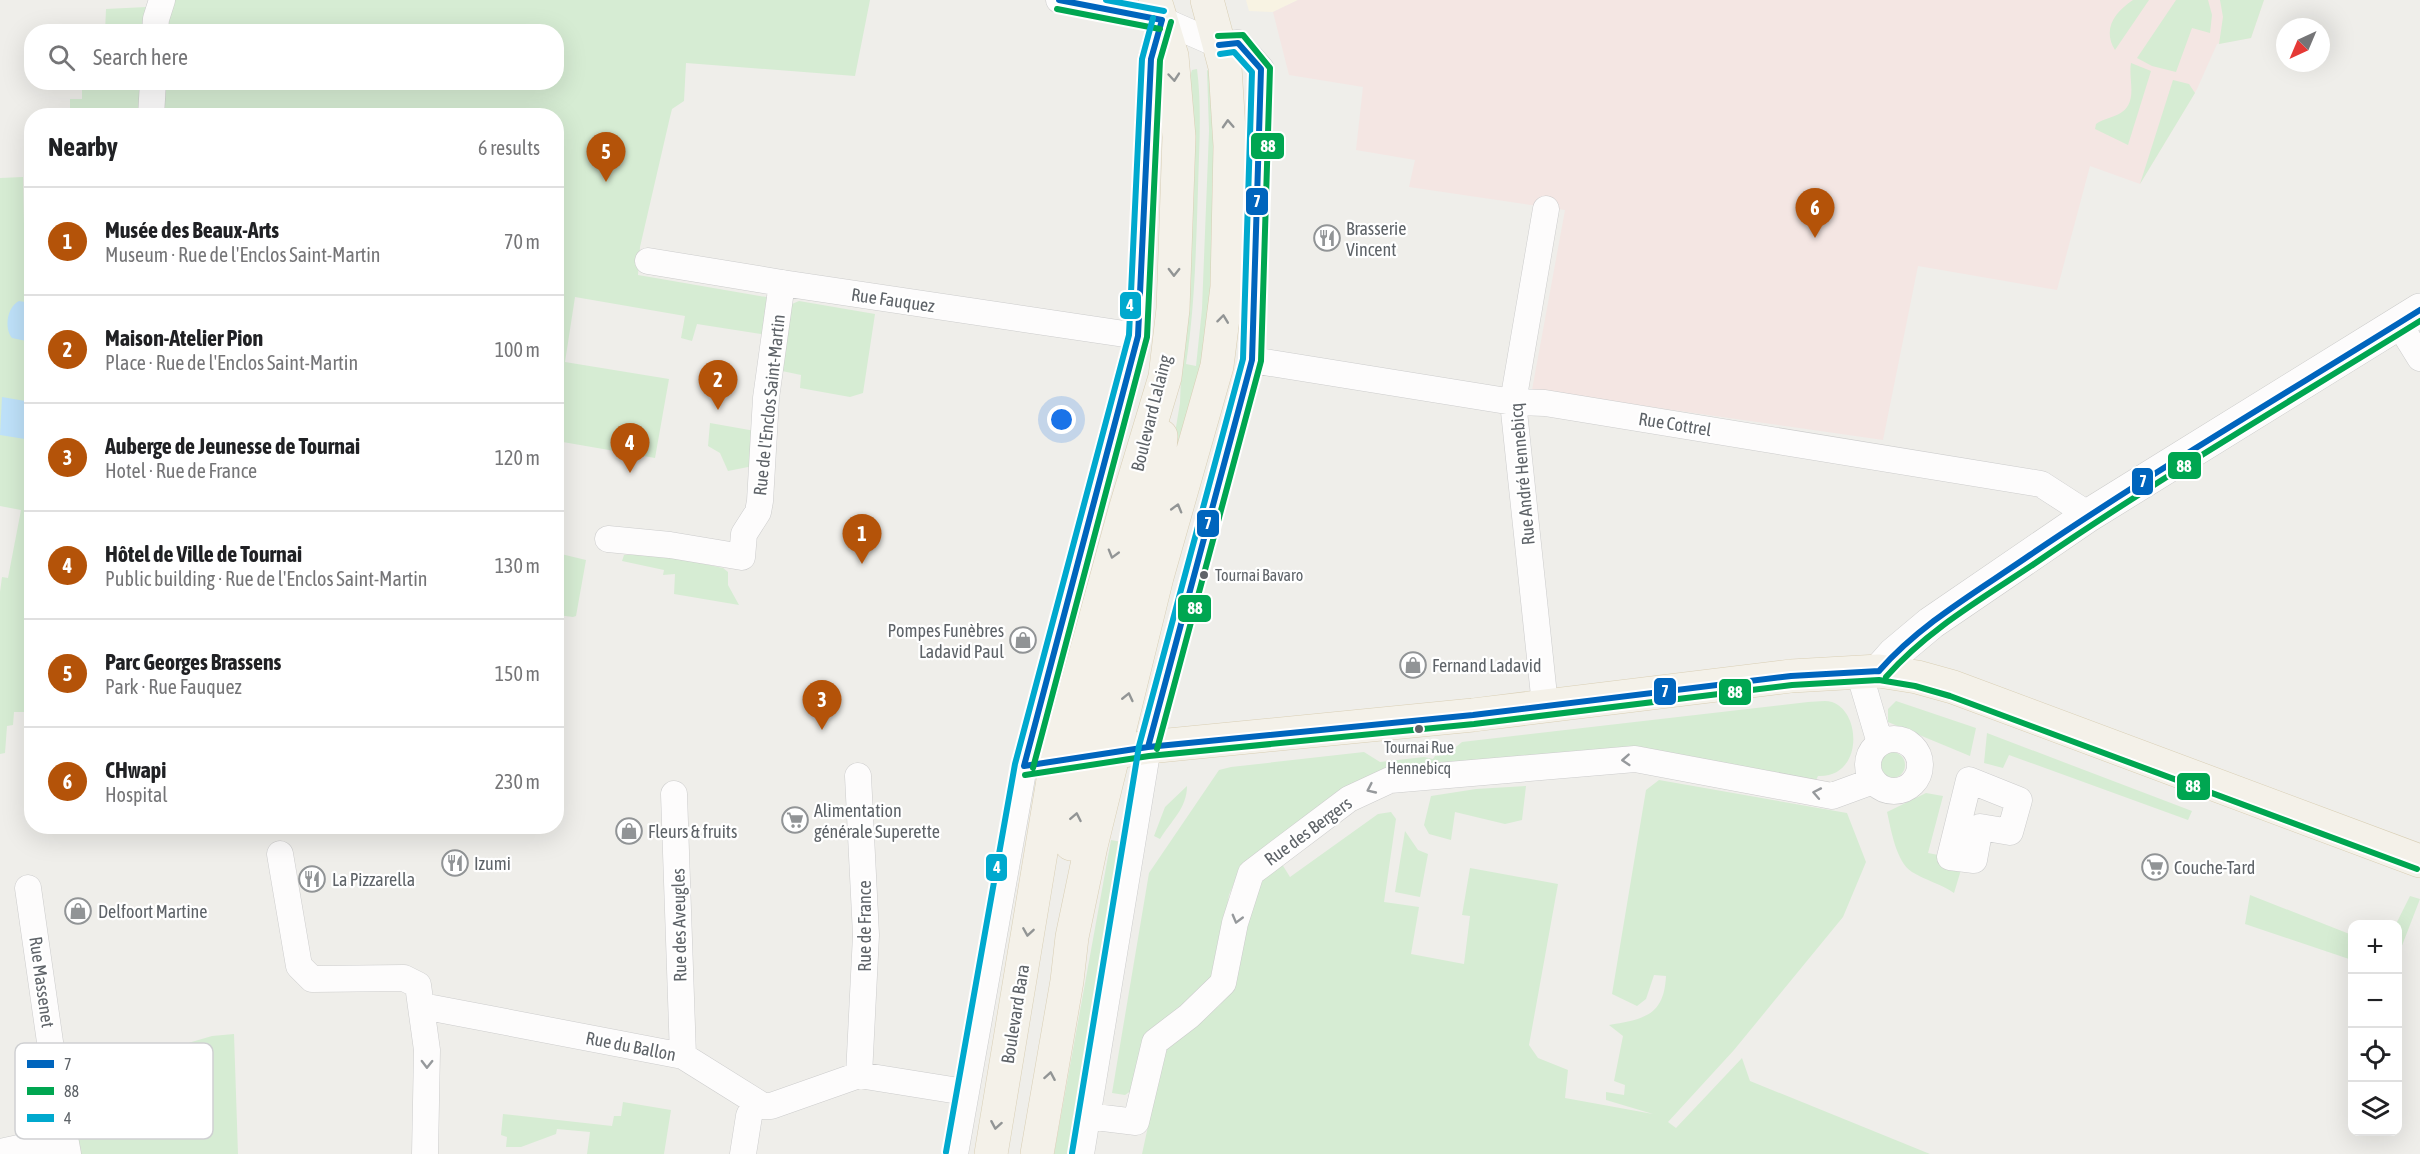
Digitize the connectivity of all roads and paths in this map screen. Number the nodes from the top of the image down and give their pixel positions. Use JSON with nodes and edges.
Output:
{"nodes":[{"id":1,"x":162,"y":0,"type":"edge"},
{"id":2,"x":1059,"y":0,"type":"edge"},
{"id":3,"x":1207,"y":0,"type":"edge"},
{"id":4,"x":1159,"y":10,"type":"edge"},
{"id":5,"x":156,"y":24,"type":"edge"},
{"id":6,"x":1219,"y":45,"type":"junction"},
{"id":7,"x":153,"y":90,"type":"edge"},
{"id":8,"x":152,"y":108,"type":"edge"},
{"id":9,"x":1546,"y":209,"type":"dead end"},
{"id":10,"x":648,"y":261,"type":"dead end"},
{"id":11,"x":782,"y":283,"type":"junction"},
{"id":12,"x":2410,"y":317,"type":"edge"},
{"id":13,"x":1138,"y":336,"type":"junction"},
{"id":14,"x":2420,"y":358,"type":"edge"},
{"id":15,"x":1252,"y":360,"type":"junction"},
{"id":16,"x":1513,"y":402,"type":"junction"},
{"id":17,"x":2089,"y":515,"type":"junction"},
{"id":18,"x":608,"y":539,"type":"dead end"},
{"id":19,"x":1869,"y":672,"type":"junction"},
{"id":20,"x":1545,"y":705,"type":"junction"},
{"id":21,"x":1880,"y":743,"type":"junction"},
{"id":22,"x":1148,"y":747,"type":"junction"},
{"id":23,"x":1086,"y":757,"type":"junction"},
{"id":24,"x":1024,"y":766,"type":"junction"},
{"id":25,"x":858,"y":776,"type":"dead end"},
{"id":26,"x":1873,"y":781,"type":"junction"},
{"id":27,"x":674,"y":795,"type":"dead end"},
{"id":28,"x":280,"y":854,"type":"dead end"},
{"id":29,"x":2420,"y":861,"type":"edge"},
{"id":30,"x":28,"y":888,"type":"dead end"},
{"id":31,"x":422,"y":1006,"type":"junction"},
{"id":32,"x":50,"y":1043,"type":"edge"},
{"id":33,"x":683,"y":1056,"type":"junction"},
{"id":34,"x":859,"y":1075,"type":"junction"},
{"id":35,"x":965,"y":1092,"type":"junction"},
{"id":36,"x":755,"y":1103,"type":"junction"},
{"id":37,"x":1087,"y":1116,"type":"junction"},
{"id":38,"x":66,"y":1146,"type":"edge"},
{"id":39,"x":0,"y":1152,"type":"edge"},
{"id":40,"x":425,"y":1154,"type":"edge"},
{"id":41,"x":743,"y":1154,"type":"edge"},
{"id":42,"x":955,"y":1154,"type":"edge"},
{"id":43,"x":991,"y":1154,"type":"edge"},
{"id":44,"x":1037,"y":1154,"type":"edge"},
{"id":45,"x":1081,"y":1154,"type":"edge"}],
"edges":[{"from":1,"to":5,"type":"street"},
{"from":2,"to":4,"type":"street"},
{"from":3,"to":6,"type":"main road"},
{"from":4,"to":6,"type":"street"},
{"from":4,"to":13,"type":"street","name":"Boulevard Lalaing"},
{"from":4,"to":23,"type":"main road","name":"Boulevard Lalaing","one_way":true},
{"from":6,"to":15,"type":"street"},
{"from":23,"to":6,"type":"main road","one_way":true},
{"from":7,"to":8,"type":"street"},
{"from":9,"to":16,"type":"street","name":"Rue André Hennebicq"},
{"from":10,"to":11,"type":"street","name":"Rue Fauquez"},
{"from":11,"to":13,"type":"street","name":"Rue Fauquez"},
{"from":11,"to":18,"type":"street","name":"Rue de l'Enclos Saint-Martin"},
{"from":12,"to":14,"type":"street"},
{"from":12,"to":17,"type":"street"},
{"from":13,"to":24,"type":"street","name":"Boulevard Lalaing"},
{"from":15,"to":16,"type":"street","name":"Rue Cottrel"},
{"from":15,"to":22,"type":"street"},
{"from":16,"to":17,"type":"street","name":"Rue Cottrel"},
{"from":16,"to":20,"type":"street","name":"Rue André Hennebicq"},
{"from":17,"to":19,"type":"street"},
{"from":19,"to":20,"type":"main road"},
{"from":19,"to":21,"type":"street"},
{"from":19,"to":29,"type":"main road"},
{"from":20,"to":22,"type":"main road"},
{"from":21,"to":26,"type":"street"},
{"from":21,"to":26,"type":"street"},
{"from":22,"to":23,"type":"main road"},
{"from":22,"to":37,"type":"street"},
{"from":23,"to":24,"type":"street"},
{"from":23,"to":43,"type":"main road","name":"Boulevard Bara","one_way":true},
{"from":44,"to":23,"type":"main road","one_way":true},
{"from":24,"to":35,"type":"street","name":"Boulevard Bara"},
{"from":25,"to":34,"type":"street","name":"Rue de France"},
{"from":26,"to":37,"type":"street","name":"Rue des Bergers","one_way":true},
{"from":27,"to":33,"type":"street","name":"Rue des Aveugles"},
{"from":28,"to":31,"type":"street"},
{"from":30,"to":32,"type":"street","name":"Rue Massenet"},
{"from":31,"to":33,"type":"street","name":"Rue du Ballon"},
{"from":31,"to":40,"type":"street","one_way":true},
{"from":33,"to":36,"type":"street","name":"Rue du Ballon"},
{"from":34,"to":35,"type":"street"},
{"from":34,"to":36,"type":"street"},
{"from":35,"to":42,"type":"street","name":"Boulevard Bara"},
{"from":36,"to":41,"type":"street"},
{"from":37,"to":45,"type":"street"},
{"from":38,"to":39,"type":"street"}]}
